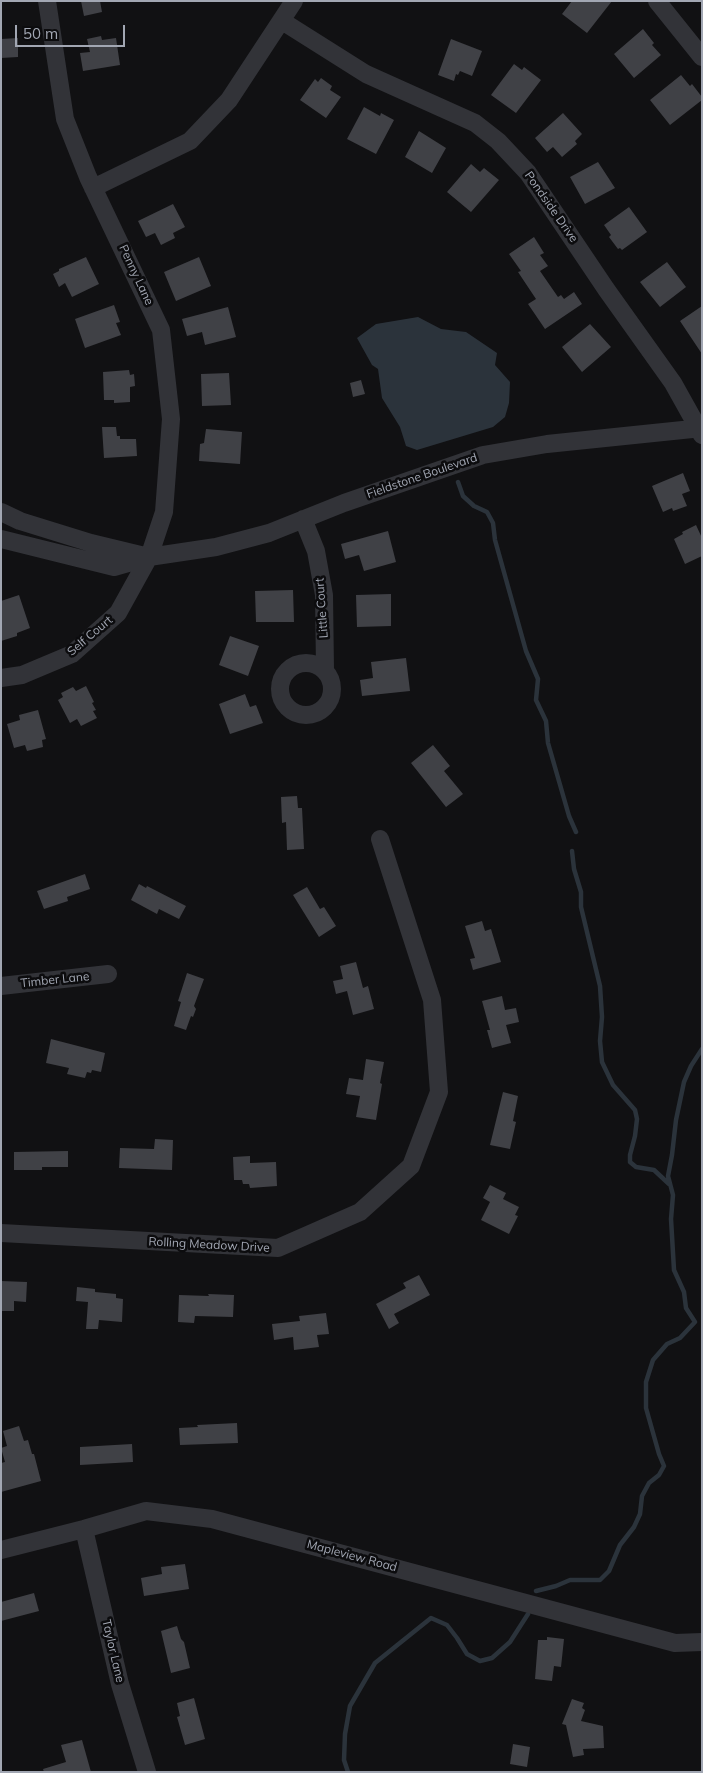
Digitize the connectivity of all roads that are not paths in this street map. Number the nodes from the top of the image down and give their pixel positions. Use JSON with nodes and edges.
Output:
{"nodes":[{"id":1,"x":47,"y":1,"type":"edge"},
{"id":2,"x":294,"y":1,"type":"edge"},
{"id":3,"x":657,"y":1,"type":"edge"},
{"id":4,"x":282,"y":21,"type":"junction"},
{"id":5,"x":702,"y":58,"type":"edge"},
{"id":6,"x":93,"y":188,"type":"junction"},
{"id":7,"x":701,"y":431,"type":"edge"},
{"id":8,"x":1,"y":512,"type":"edge"},
{"id":9,"x":303,"y":519,"type":"junction"},
{"id":10,"x":1,"y":539,"type":"edge"},
{"id":11,"x":149,"y":557,"type":"junction"},
{"id":12,"x":325,"y":669,"type":"dead end"},
{"id":13,"x":1,"y":678,"type":"edge"},
{"id":14,"x":380,"y":839,"type":"dead end"},
{"id":15,"x":108,"y":974,"type":"dead end"},
{"id":16,"x":1,"y":986,"type":"edge"},
{"id":17,"x":1,"y":1233,"type":"edge"},
{"id":18,"x":84,"y":1529,"type":"junction"},
{"id":19,"x":1,"y":1550,"type":"edge"},
{"id":20,"x":702,"y":1642,"type":"edge"},
{"id":21,"x":147,"y":1772,"type":"edge"}],
"edges":[{"from":1,"to":6,"type":"street","name":"Penny Lane"},
{"from":2,"to":4,"type":"street"},
{"from":3,"to":5,"type":"street"},
{"from":4,"to":6,"type":"street"},
{"from":4,"to":7,"type":"street","name":"Pondside Drive"},
{"from":6,"to":11,"type":"street","name":"Penny Lane"},
{"from":7,"to":9,"type":"street","name":"Fieldstone Boulevard"},
{"from":8,"to":11,"type":"street","name":"Fieldstone Boulevard"},
{"from":9,"to":11,"type":"street","name":"Fieldstone Boulevard"},
{"from":9,"to":12,"type":"street","name":"Little Court"},
{"from":10,"to":11,"type":"street","name":"Fieldstone Boulevard"},
{"from":11,"to":13,"type":"street","name":"Self Court"},
{"from":14,"to":17,"type":"street","name":"Rolling Meadow Drive"},
{"from":15,"to":16,"type":"street","name":"Timber Lane"},
{"from":18,"to":19,"type":"street","name":"Mapleview Road"},
{"from":18,"to":20,"type":"street","name":"Mapleview Road"},
{"from":18,"to":21,"type":"street","name":"Taylor Lane"}]}
